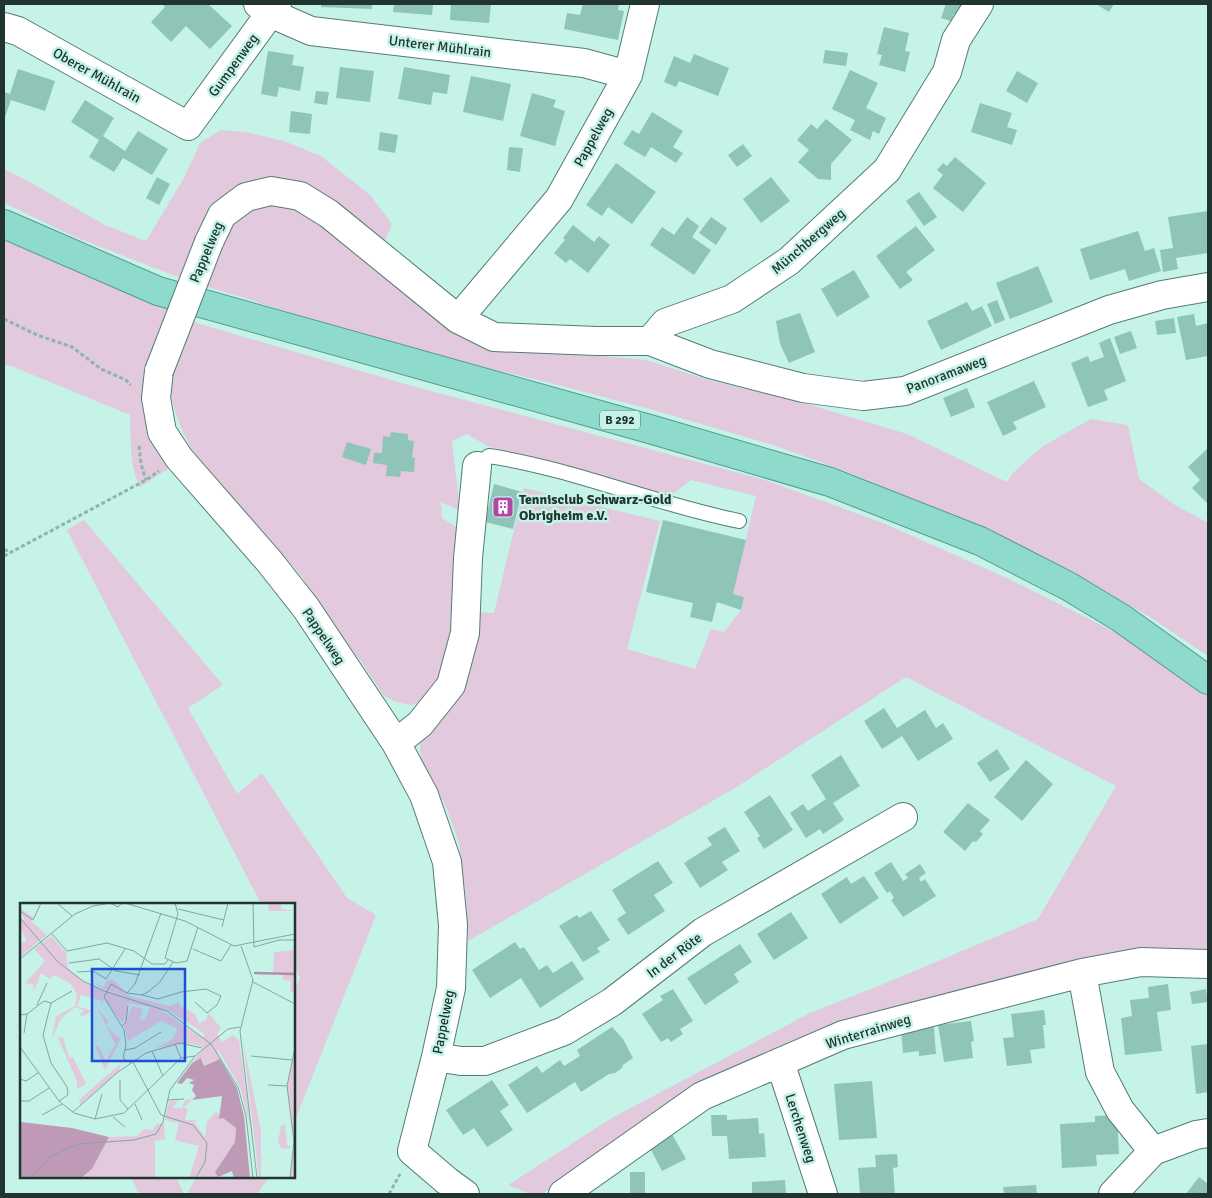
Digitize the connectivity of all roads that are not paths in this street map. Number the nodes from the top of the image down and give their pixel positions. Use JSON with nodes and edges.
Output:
{"nodes":[{"id":1,"x":645,"y":4,"type":"edge"},
{"id":2,"x":979,"y":4,"type":"edge"},
{"id":3,"x":268,"y":7,"type":"edge"},
{"id":4,"x":4,"y":27,"type":"edge"},
{"id":5,"x":628,"y":74,"type":"junction"},
{"id":6,"x":188,"y":126,"type":"joint"},
{"id":7,"x":4,"y":224,"type":"edge"},
{"id":8,"x":1208,"y":287,"type":"edge"},
{"id":9,"x":458,"y":320,"type":"junction"},
{"id":10,"x":650,"y":341,"type":"junction"},
{"id":11,"x":476,"y":466,"type":"joint"},
{"id":12,"x":739,"y":521,"type":"dead end"},
{"id":13,"x":1208,"y":680,"type":"edge"},
{"id":14,"x":396,"y":743,"type":"junction"},
{"id":15,"x":903,"y":817,"type":"dead end"},
{"id":16,"x":1208,"y":964,"type":"edge"},
{"id":17,"x":1082,"y":973,"type":"junction"},
{"id":18,"x":436,"y":1058,"type":"junction"},
{"id":19,"x":780,"y":1062,"type":"junction"},
{"id":20,"x":1208,"y":1133,"type":"edge"},
{"id":21,"x":1153,"y":1151,"type":"junction"},
{"id":22,"x":465,"y":1194,"type":"edge"},
{"id":23,"x":563,"y":1194,"type":"edge"},
{"id":24,"x":822,"y":1194,"type":"edge"},
{"id":25,"x":1113,"y":1194,"type":"edge"}],
"edges":[{"from":1,"to":5,"type":"street","name":"Pappelweg"},
{"from":2,"to":10,"type":"street","name":"Münchbergweg"},
{"from":3,"to":5,"type":"street","name":"Unterer Mühlrain"},
{"from":3,"to":6,"type":"street","name":"Gumpenweg"},
{"from":4,"to":6,"type":"street","name":"Oberer Mühlrain"},
{"from":5,"to":9,"type":"street","name":"Pappelweg"},
{"from":7,"to":13,"type":"highway","number":"B 292"},
{"from":8,"to":10,"type":"street","name":"Panoramaweg"},
{"from":9,"to":10,"type":"street"},
{"from":9,"to":14,"type":"street","name":"Pappelweg","bridge":true},
{"from":11,"to":12,"type":"lane"},
{"from":11,"to":14,"type":"street"},
{"from":14,"to":18,"type":"street","name":"Pappelweg"},
{"from":15,"to":18,"type":"street","name":"In der Röte"},
{"from":16,"to":17,"type":"street","name":"Winterrainweg"},
{"from":17,"to":19,"type":"street","name":"Winterrainweg"},
{"from":17,"to":21,"type":"street"},
{"from":18,"to":22,"type":"street","name":"Pappelweg"},
{"from":19,"to":23,"type":"street","name":"Winterrainweg"},
{"from":19,"to":24,"type":"street","name":"Lerchenweg"},
{"from":20,"to":21,"type":"street"},
{"from":21,"to":25,"type":"street"}]}
